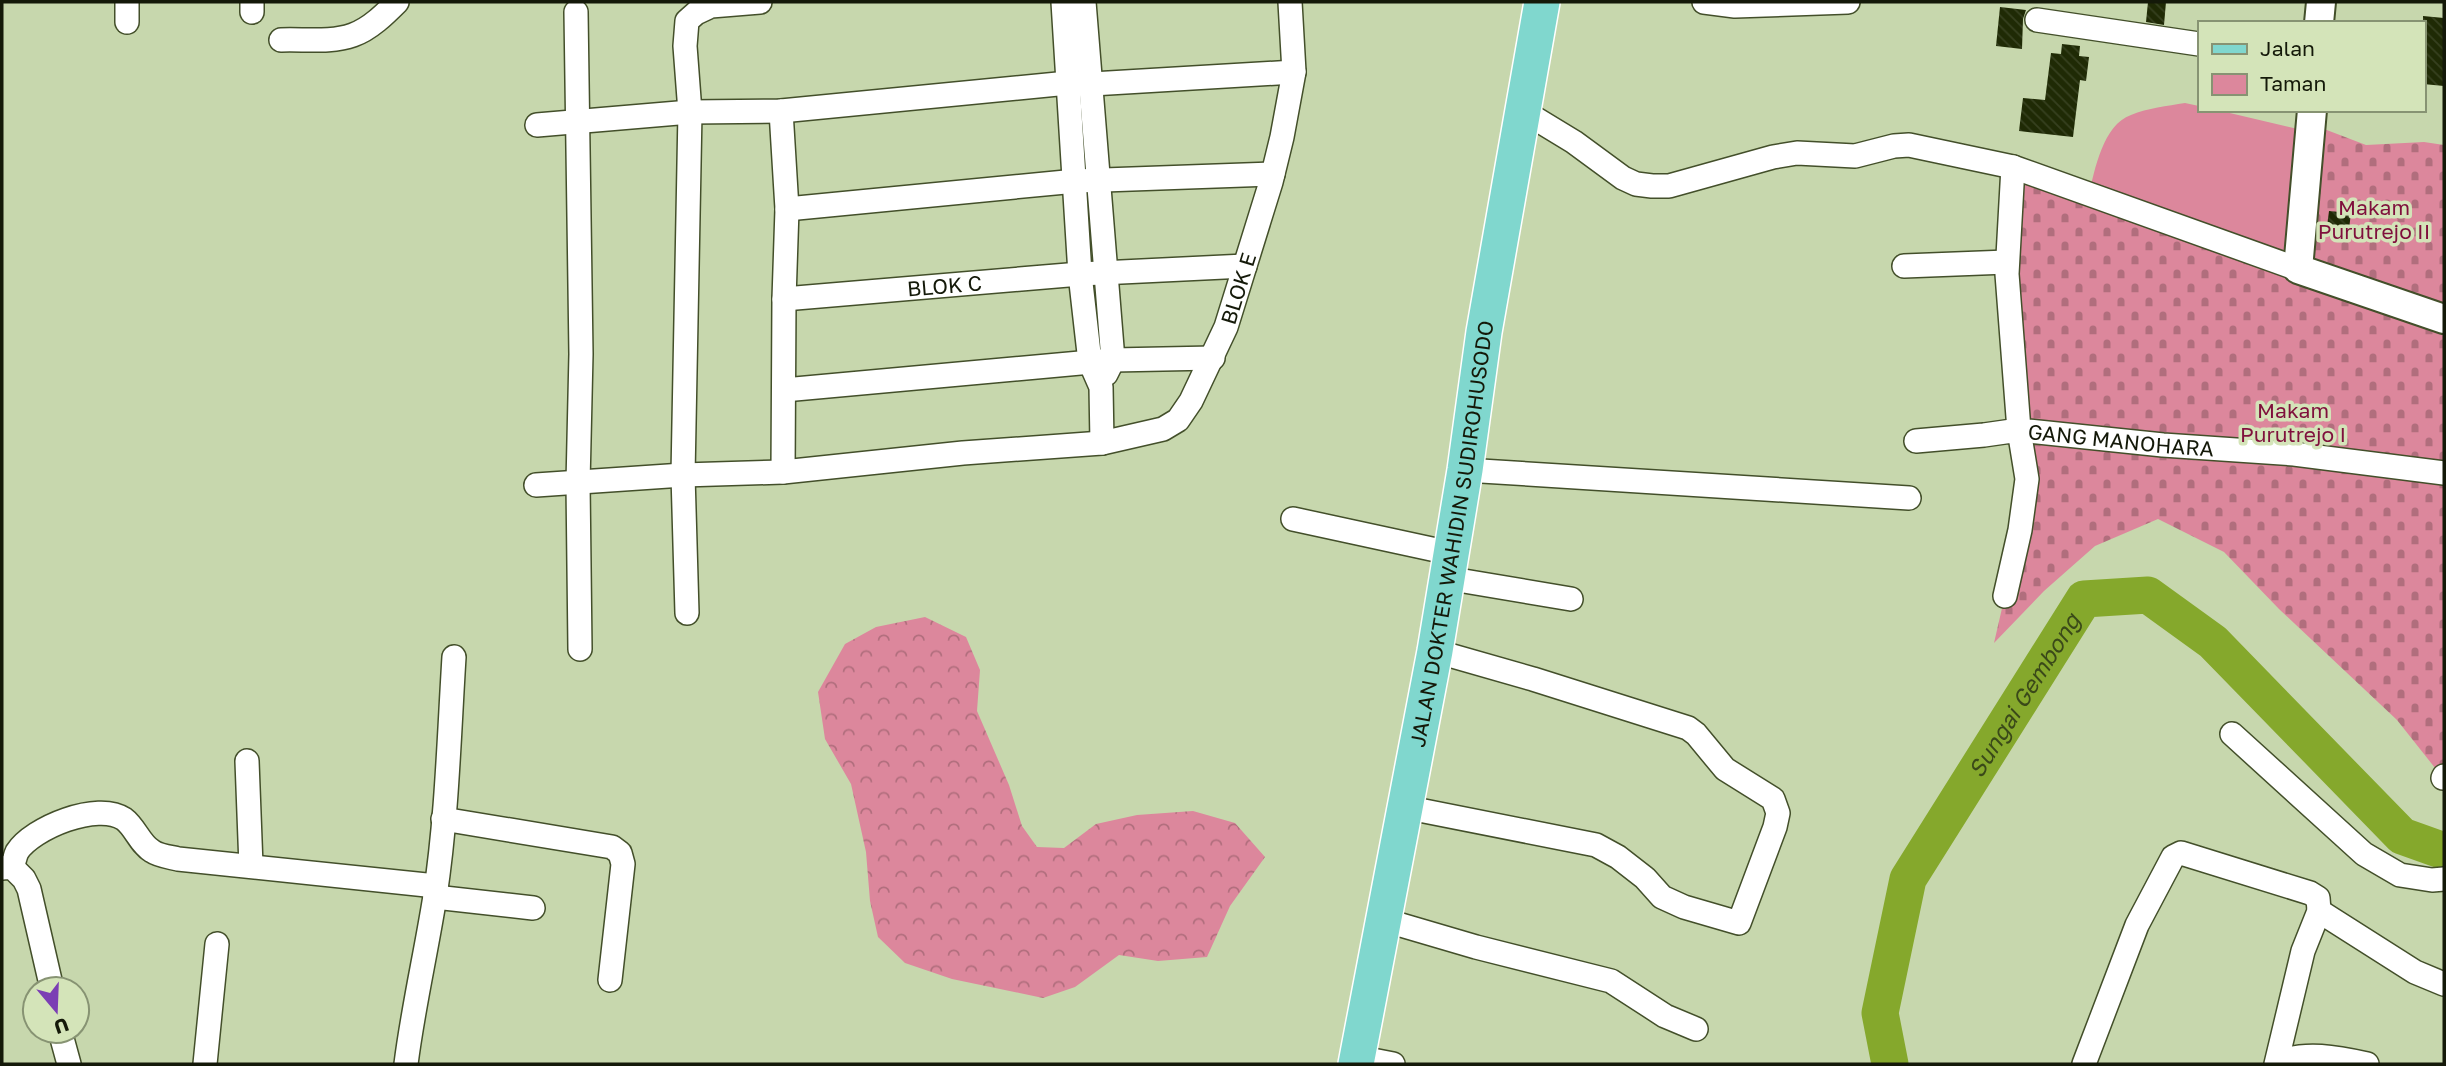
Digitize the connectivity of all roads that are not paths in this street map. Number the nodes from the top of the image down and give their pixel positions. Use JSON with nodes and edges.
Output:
{"nodes":[{"id":1,"x":397,"y":2,"type":"edge"},
{"id":2,"x":760,"y":2,"type":"edge"},
{"id":3,"x":1063,"y":2,"type":"edge"},
{"id":4,"x":1084,"y":2,"type":"edge"},
{"id":5,"x":1290,"y":2,"type":"edge"},
{"id":6,"x":1542,"y":2,"type":"edge"},
{"id":7,"x":1704,"y":2,"type":"edge"},
{"id":8,"x":1848,"y":2,"type":"edge"},
{"id":9,"x":2321,"y":2,"type":"edge"},
{"id":10,"x":576,"y":12,"type":"dead end"},
{"id":11,"x":2037,"y":20,"type":"dead end"},
{"id":12,"x":2319,"y":21,"type":"edge"},
{"id":13,"x":281,"y":40,"type":"dead end"},
{"id":14,"x":2198,"y":44,"type":"edge"},
{"id":15,"x":1294,"y":72,"type":"junction"},
{"id":16,"x":1068,"y":83,"type":"junction"},
{"id":17,"x":1092,"y":84,"type":"junction"},
{"id":18,"x":690,"y":111,"type":"junction"},
{"id":19,"x":781,"y":111,"type":"junction"},
{"id":20,"x":1523,"y":111,"type":"junction"},
{"id":21,"x":2312,"y":112,"type":"edge"},
{"id":22,"x":578,"y":123,"type":"junction"},
{"id":23,"x":537,"y":125,"type":"dead end"},
{"id":24,"x":2013,"y":167,"type":"junction"},
{"id":25,"x":1273,"y":174,"type":"junction"},
{"id":26,"x":1087,"y":181,"type":"junction"},
{"id":27,"x":787,"y":209,"type":"junction"},
{"id":28,"x":2007,"y":262,"type":"junction"},
{"id":29,"x":1245,"y":266,"type":"junction"},
{"id":30,"x":1904,"y":266,"type":"dead end"},
{"id":31,"x":2298,"y":269,"type":"junction"},
{"id":32,"x":1104,"y":273,"type":"junction"},
{"id":33,"x":1080,"y":274,"type":"junction"},
{"id":34,"x":784,"y":299,"type":"junction"},
{"id":35,"x":2444,"y":319,"type":"edge"},
{"id":36,"x":1213,"y":358,"type":"junction"},
{"id":37,"x":1101,"y":361,"type":"junction"},
{"id":38,"x":784,"y":390,"type":"junction"},
{"id":39,"x":2019,"y":430,"type":"junction"},
{"id":40,"x":1916,"y":441,"type":"dead end"},
{"id":41,"x":1102,"y":443,"type":"junction"},
{"id":42,"x":1465,"y":471,"type":"junction"},
{"id":43,"x":783,"y":472,"type":"junction"},
{"id":44,"x":2444,"y":472,"type":"edge"},
{"id":45,"x":683,"y":475,"type":"junction"},
{"id":46,"x":578,"y":483,"type":"junction"},
{"id":47,"x":536,"y":485,"type":"dead end"},
{"id":48,"x":1909,"y":498,"type":"dead end"},
{"id":49,"x":1293,"y":519,"type":"dead end"},
{"id":50,"x":1448,"y":565,"type":"junction"},
{"id":51,"x":2005,"y":596,"type":"dead end"},
{"id":52,"x":1571,"y":599,"type":"dead end"},
{"id":53,"x":687,"y":613,"type":"dead end"},
{"id":54,"x":580,"y":649,"type":"dead end"},
{"id":55,"x":1435,"y":651,"type":"junction"},
{"id":56,"x":454,"y":657,"type":"dead end"},
{"id":57,"x":2232,"y":734,"type":"dead end"},
{"id":58,"x":247,"y":761,"type":"dead end"},
{"id":59,"x":1404,"y":807,"type":"junction"},
{"id":60,"x":443,"y":818,"type":"junction"},
{"id":61,"x":251,"y":866,"type":"junction"},
{"id":62,"x":7,"y":868,"type":"edge"},
{"id":63,"x":2444,"y":879,"type":"edge"},
{"id":64,"x":435,"y":892,"type":"junction"},
{"id":65,"x":533,"y":908,"type":"dead end"},
{"id":66,"x":2319,"y":911,"type":"junction"},
{"id":67,"x":1384,"y":920,"type":"junction"},
{"id":68,"x":217,"y":944,"type":"dead end"},
{"id":69,"x":49,"y":975,"type":"edge"},
{"id":70,"x":610,"y":980,"type":"dead end"},
{"id":71,"x":2444,"y":984,"type":"edge"},
{"id":72,"x":1696,"y":1029,"type":"dead end"},
{"id":73,"x":64,"y":1045,"type":"edge"},
{"id":74,"x":1357,"y":1061,"type":"edge"},
{"id":75,"x":69,"y":1064,"type":"edge"},
{"id":76,"x":205,"y":1064,"type":"edge"},
{"id":77,"x":406,"y":1064,"type":"edge"},
{"id":78,"x":1393,"y":1064,"type":"edge"},
{"id":79,"x":2084,"y":1064,"type":"edge"},
{"id":80,"x":2276,"y":1064,"type":"edge"},
{"id":81,"x":2367,"y":1064,"type":"edge"}],
"edges":[{"from":1,"to":13,"type":"street"},
{"from":2,"to":18,"type":"street"},
{"from":3,"to":16,"type":"street"},
{"from":4,"to":17,"type":"street"},
{"from":5,"to":15,"type":"street","name":"BLOK E"},
{"from":6,"to":20,"type":"main road","name":"JALAN DOKTER WAHIDIN SUDIROHUSODO"},
{"from":7,"to":8,"type":"street"},
{"from":9,"to":12,"type":"street"},
{"from":10,"to":22,"type":"street"},
{"from":11,"to":14,"type":"street"},
{"from":15,"to":17,"type":"street"},
{"from":15,"to":25,"type":"street","name":"BLOK E"},
{"from":16,"to":17,"type":"street"},
{"from":16,"to":19,"type":"street"},
{"from":16,"to":26,"type":"street"},
{"from":17,"to":26,"type":"street"},
{"from":18,"to":19,"type":"street"},
{"from":18,"to":22,"type":"street"},
{"from":18,"to":45,"type":"street"},
{"from":19,"to":27,"type":"street"},
{"from":20,"to":24,"type":"street"},
{"from":20,"to":42,"type":"main road","name":"JALAN DOKTER WAHIDIN SUDIROHUSODO"},
{"from":21,"to":31,"type":"street"},
{"from":22,"to":23,"type":"street"},
{"from":22,"to":46,"type":"street"},
{"from":24,"to":28,"type":"street","name":"GANG MANOHARA"},
{"from":24,"to":31,"type":"street"},
{"from":25,"to":26,"type":"street"},
{"from":25,"to":29,"type":"street","name":"BLOK E"},
{"from":26,"to":27,"type":"street"},
{"from":26,"to":32,"type":"street"},
{"from":26,"to":33,"type":"street"},
{"from":27,"to":34,"type":"street"},
{"from":28,"to":30,"type":"street"},
{"from":28,"to":39,"type":"street","name":"GANG MANOHARA"},
{"from":29,"to":32,"type":"street","name":"BLOK C"},
{"from":29,"to":36,"type":"street","name":"BLOK E"},
{"from":31,"to":35,"type":"street"},
{"from":32,"to":33,"type":"street","name":"BLOK C"},
{"from":32,"to":37,"type":"street"},
{"from":33,"to":34,"type":"street","name":"BLOK C"},
{"from":33,"to":37,"type":"street"},
{"from":34,"to":38,"type":"street"},
{"from":36,"to":37,"type":"street"},
{"from":36,"to":41,"type":"street","name":"BLOK E"},
{"from":37,"to":38,"type":"street"},
{"from":37,"to":41,"type":"street"},
{"from":38,"to":43,"type":"street"},
{"from":39,"to":40,"type":"street"},
{"from":39,"to":44,"type":"street","name":"GANG MANOHARA"},
{"from":39,"to":51,"type":"street"},
{"from":41,"to":43,"type":"street","name":"BLOK E"},
{"from":42,"to":48,"type":"street"},
{"from":42,"to":50,"type":"main road","name":"JALAN DOKTER WAHIDIN SUDIROHUSODO"},
{"from":43,"to":45,"type":"street","name":"BLOK E"},
{"from":45,"to":46,"type":"street","name":"BLOK E"},
{"from":45,"to":53,"type":"street"},
{"from":46,"to":47,"type":"street","name":"BLOK E"},
{"from":46,"to":54,"type":"street"},
{"from":49,"to":50,"type":"street"},
{"from":50,"to":52,"type":"street"},
{"from":50,"to":55,"type":"main road","name":"JALAN DOKTER WAHIDIN SUDIROHUSODO"},
{"from":55,"to":59,"type":"main road","name":"JALAN DOKTER WAHIDIN SUDIROHUSODO"},
{"from":55,"to":59,"type":"street"},
{"from":56,"to":60,"type":"street"},
{"from":57,"to":63,"type":"street"},
{"from":58,"to":61,"type":"street"},
{"from":59,"to":67,"type":"main road","name":"JALAN DOKTER WAHIDIN SUDIROHUSODO"},
{"from":60,"to":64,"type":"street"},
{"from":60,"to":70,"type":"street"},
{"from":61,"to":62,"type":"street"},
{"from":61,"to":64,"type":"street"},
{"from":62,"to":69,"type":"street"},
{"from":64,"to":65,"type":"street"},
{"from":64,"to":77,"type":"street"},
{"from":66,"to":71,"type":"street"},
{"from":66,"to":79,"type":"street"},
{"from":66,"to":80,"type":"street"},
{"from":67,"to":72,"type":"street"},
{"from":67,"to":74,"type":"main road","name":"JALAN DOKTER WAHIDIN SUDIROHUSODO"},
{"from":68,"to":76,"type":"street"},
{"from":73,"to":75,"type":"street"},
{"from":74,"to":78,"type":"street"},
{"from":80,"to":81,"type":"street"}]}
